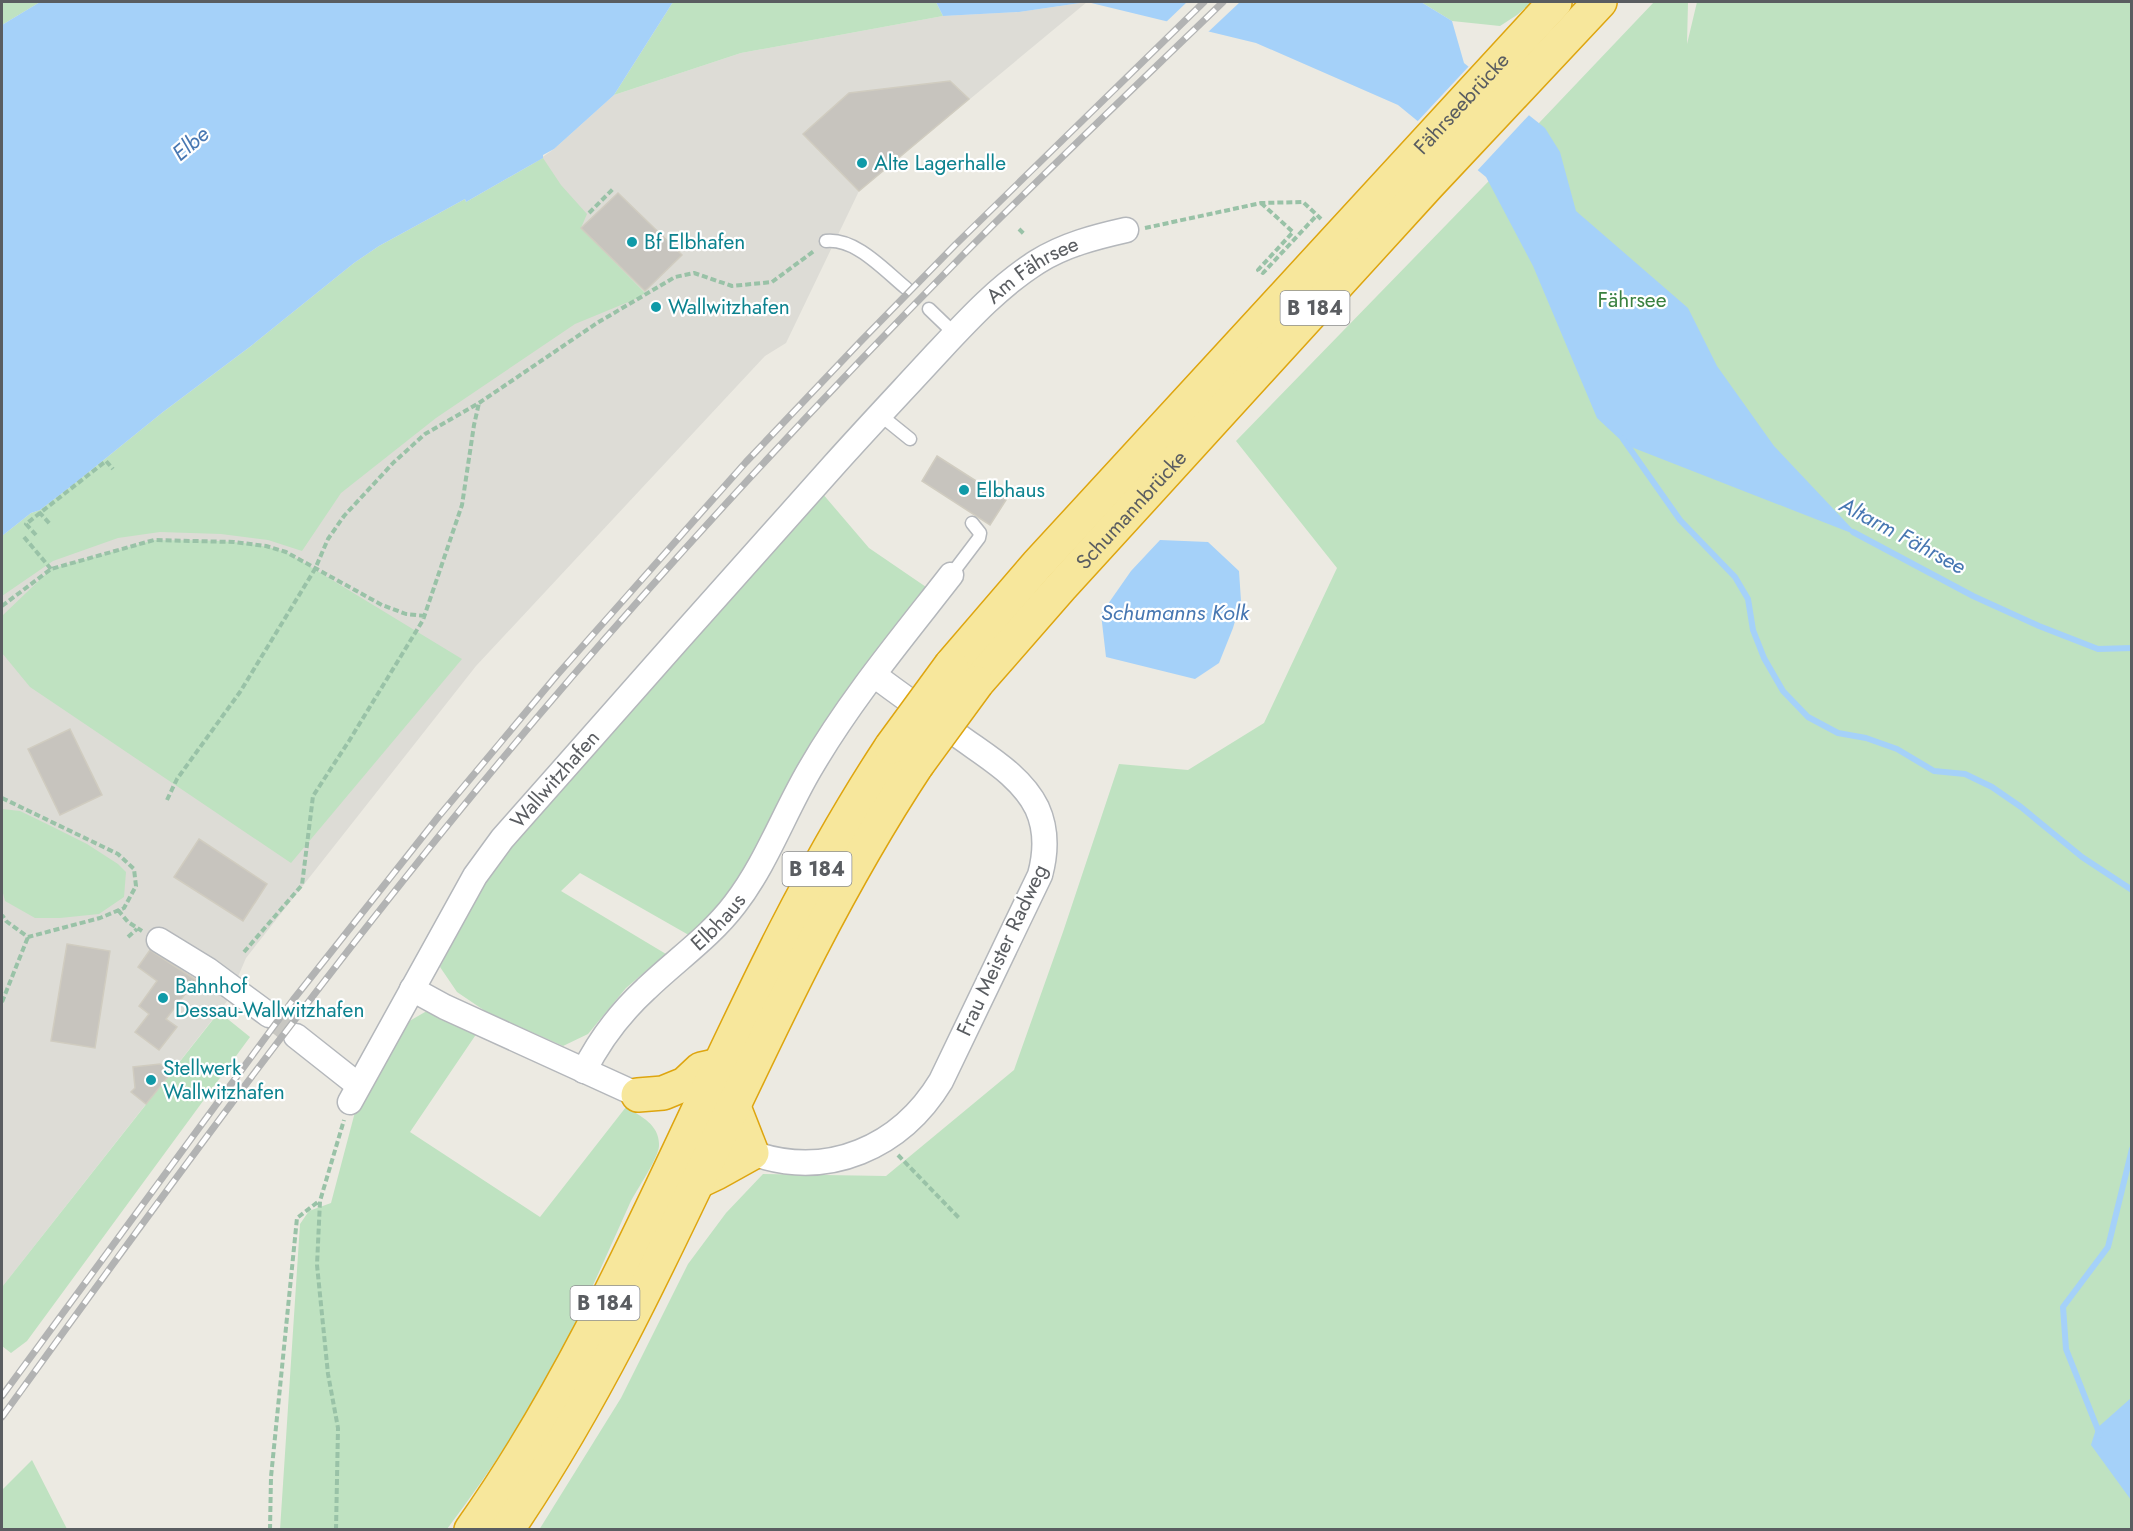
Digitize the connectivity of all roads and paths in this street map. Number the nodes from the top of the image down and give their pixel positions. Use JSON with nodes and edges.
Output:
{"nodes":[{"id":1,"x":1555,"y":2,"type":"edge"},
{"id":2,"x":1600,"y":2,"type":"edge"},
{"id":3,"x":1532,"y":49,"type":"junction"},
{"id":4,"x":614,"y":188,"type":"dead end"},
{"id":5,"x":1261,"y":203,"type":"junction"},
{"id":6,"x":589,"y":213,"type":"dead end"},
{"id":7,"x":1328,"y":225,"type":"junction"},
{"id":8,"x":1019,"y":229,"type":"dead end"},
{"id":9,"x":1126,"y":230,"type":"joint"},
{"id":10,"x":1025,"y":235,"type":"dead end"},
{"id":11,"x":826,"y":241,"type":"joint"},
{"id":12,"x":906,"y":288,"type":"dead end"},
{"id":13,"x":929,"y":309,"type":"dead end"},
{"id":14,"x":955,"y":334,"type":"junction"},
{"id":15,"x":480,"y":403,"type":"junction"},
{"id":16,"x":879,"y":414,"type":"junction"},
{"id":17,"x":1203,"y":431,"type":"joint"},
{"id":18,"x":910,"y":439,"type":"dead end"},
{"id":19,"x":113,"y":469,"type":"dead end"},
{"id":20,"x":39,"y":512,"type":"junction"},
{"id":21,"x":972,"y":523,"type":"dead end"},
{"id":22,"x":51,"y":525,"type":"dead end"},
{"id":23,"x":36,"y":535,"type":"dead end"},
{"id":24,"x":24,"y":537,"type":"dead end"},
{"id":25,"x":51,"y":569,"type":"junction"},
{"id":26,"x":315,"y":569,"type":"junction"},
{"id":27,"x":951,"y":575,"type":"joint"},
{"id":28,"x":2,"y":606,"type":"edge"},
{"id":29,"x":425,"y":616,"type":"junction"},
{"id":30,"x":964,"y":674,"type":"junction"},
{"id":31,"x":874,"y":675,"type":"junction"},
{"id":32,"x":904,"y":756,"type":"junction"},
{"id":33,"x":2,"y":798,"type":"edge"},
{"id":34,"x":167,"y":800,"type":"dead end"},
{"id":35,"x":118,"y":910,"type":"junction"},
{"id":36,"x":2,"y":915,"type":"edge"},
{"id":37,"x":128,"y":922,"type":"dead end"},
{"id":38,"x":137,"y":929,"type":"dead end"},
{"id":39,"x":28,"y":937,"type":"junction"},
{"id":40,"x":128,"y":937,"type":"dead end"},
{"id":41,"x":159,"y":940,"type":"dead end"},
{"id":42,"x":244,"y":952,"type":"dead end"},
{"id":43,"x":412,"y":989,"type":"junction"},
{"id":44,"x":2,"y":1002,"type":"edge"},
{"id":45,"x":269,"y":1015,"type":"tunnel mouth"},
{"id":46,"x":296,"y":1036,"type":"tunnel mouth"},
{"id":47,"x":719,"y":1065,"type":"junction"},
{"id":48,"x":584,"y":1071,"type":"junction"},
{"id":49,"x":354,"y":1093,"type":"junction"},
{"id":50,"x":638,"y":1095,"type":"junction"},
{"id":51,"x":734,"y":1107,"type":"junction"},
{"id":52,"x":685,"y":1137,"type":"junction"},
{"id":53,"x":884,"y":1141,"type":"junction"},
{"id":54,"x":752,"y":1153,"type":"junction"},
{"id":55,"x":697,"y":1182,"type":"junction"},
{"id":56,"x":320,"y":1201,"type":"junction"},
{"id":57,"x":960,"y":1219,"type":"dead end"},
{"id":58,"x":270,"y":1530,"type":"edge"},
{"id":59,"x":336,"y":1530,"type":"edge"},
{"id":60,"x":471,"y":1530,"type":"edge"},
{"id":61,"x":507,"y":1530,"type":"edge"}],
"edges":[{"from":1,"to":3,"type":"highway","number":"B 184"},
{"from":2,"to":3,"type":"highway","number":"B 184"},
{"from":3,"to":7,"type":"highway","name":"Fährseebrücke","number":"B 184"},
{"from":3,"to":17,"type":"highway","name":"Fährseebrücke","number":"B 184"},
{"from":4,"to":6,"type":"path"},
{"from":5,"to":7,"type":"path"},
{"from":5,"to":7,"type":"path"},
{"from":5,"to":9,"type":"path"},
{"from":7,"to":30,"type":"highway","name":"Schumannbrücke","number":"B 184"},
{"from":8,"to":10,"type":"path"},
{"from":9,"to":14,"type":"street","name":"Am Fährsee"},
{"from":11,"to":12,"type":"lane"},
{"from":11,"to":15,"type":"path"},
{"from":13,"to":14,"type":"lane"},
{"from":14,"to":16,"type":"street","name":"Wallwitzhafen"},
{"from":15,"to":26,"type":"path"},
{"from":15,"to":29,"type":"path"},
{"from":16,"to":18,"type":"lane"},
{"from":16,"to":43,"type":"street","name":"Wallwitzhafen"},
{"from":17,"to":30,"type":"highway","name":"Schumannbrücke","number":"B 184"},
{"from":19,"to":20,"type":"path"},
{"from":20,"to":22,"type":"path"},
{"from":20,"to":23,"type":"path"},
{"from":21,"to":27,"type":"lane"},
{"from":24,"to":25,"type":"path"},
{"from":25,"to":26,"type":"path"},
{"from":25,"to":28,"type":"path"},
{"from":26,"to":29,"type":"path"},
{"from":26,"to":34,"type":"path"},
{"from":27,"to":31,"type":"street","name":"Elbhaus"},
{"from":29,"to":42,"type":"path"},
{"from":30,"to":32,"type":"highway","number":"B 184","bridge":true},
{"from":31,"to":48,"type":"street","name":"Elbhaus"},
{"from":31,"to":53,"type":"street"},
{"from":32,"to":47,"type":"highway","number":"B 184"},
{"from":32,"to":51,"type":"highway","number":"B 184"},
{"from":33,"to":35,"type":"path"},
{"from":35,"to":37,"type":"path"},
{"from":35,"to":39,"type":"path"},
{"from":36,"to":39,"type":"path"},
{"from":38,"to":40,"type":"path"},
{"from":39,"to":44,"type":"path"},
{"from":41,"to":45,"type":"street"},
{"from":43,"to":48,"type":"street"},
{"from":43,"to":49,"type":"street","name":"Wallwitzhafen"},
{"from":46,"to":49,"type":"street"},
{"from":47,"to":50,"type":"highway"},
{"from":47,"to":52,"type":"highway","number":"B 184"},
{"from":48,"to":50,"type":"street"},
{"from":49,"to":56,"type":"path"},
{"from":50,"to":52,"type":"highway"},
{"from":51,"to":54,"type":"highway"},
{"from":51,"to":55,"type":"highway","number":"B 184"},
{"from":52,"to":60,"type":"highway","number":"B 184"},
{"from":53,"to":54,"type":"street"},
{"from":53,"to":57,"type":"path"},
{"from":54,"to":55,"type":"highway"},
{"from":55,"to":61,"type":"highway","number":"B 184"},
{"from":56,"to":58,"type":"path"},
{"from":56,"to":59,"type":"path"}]}
